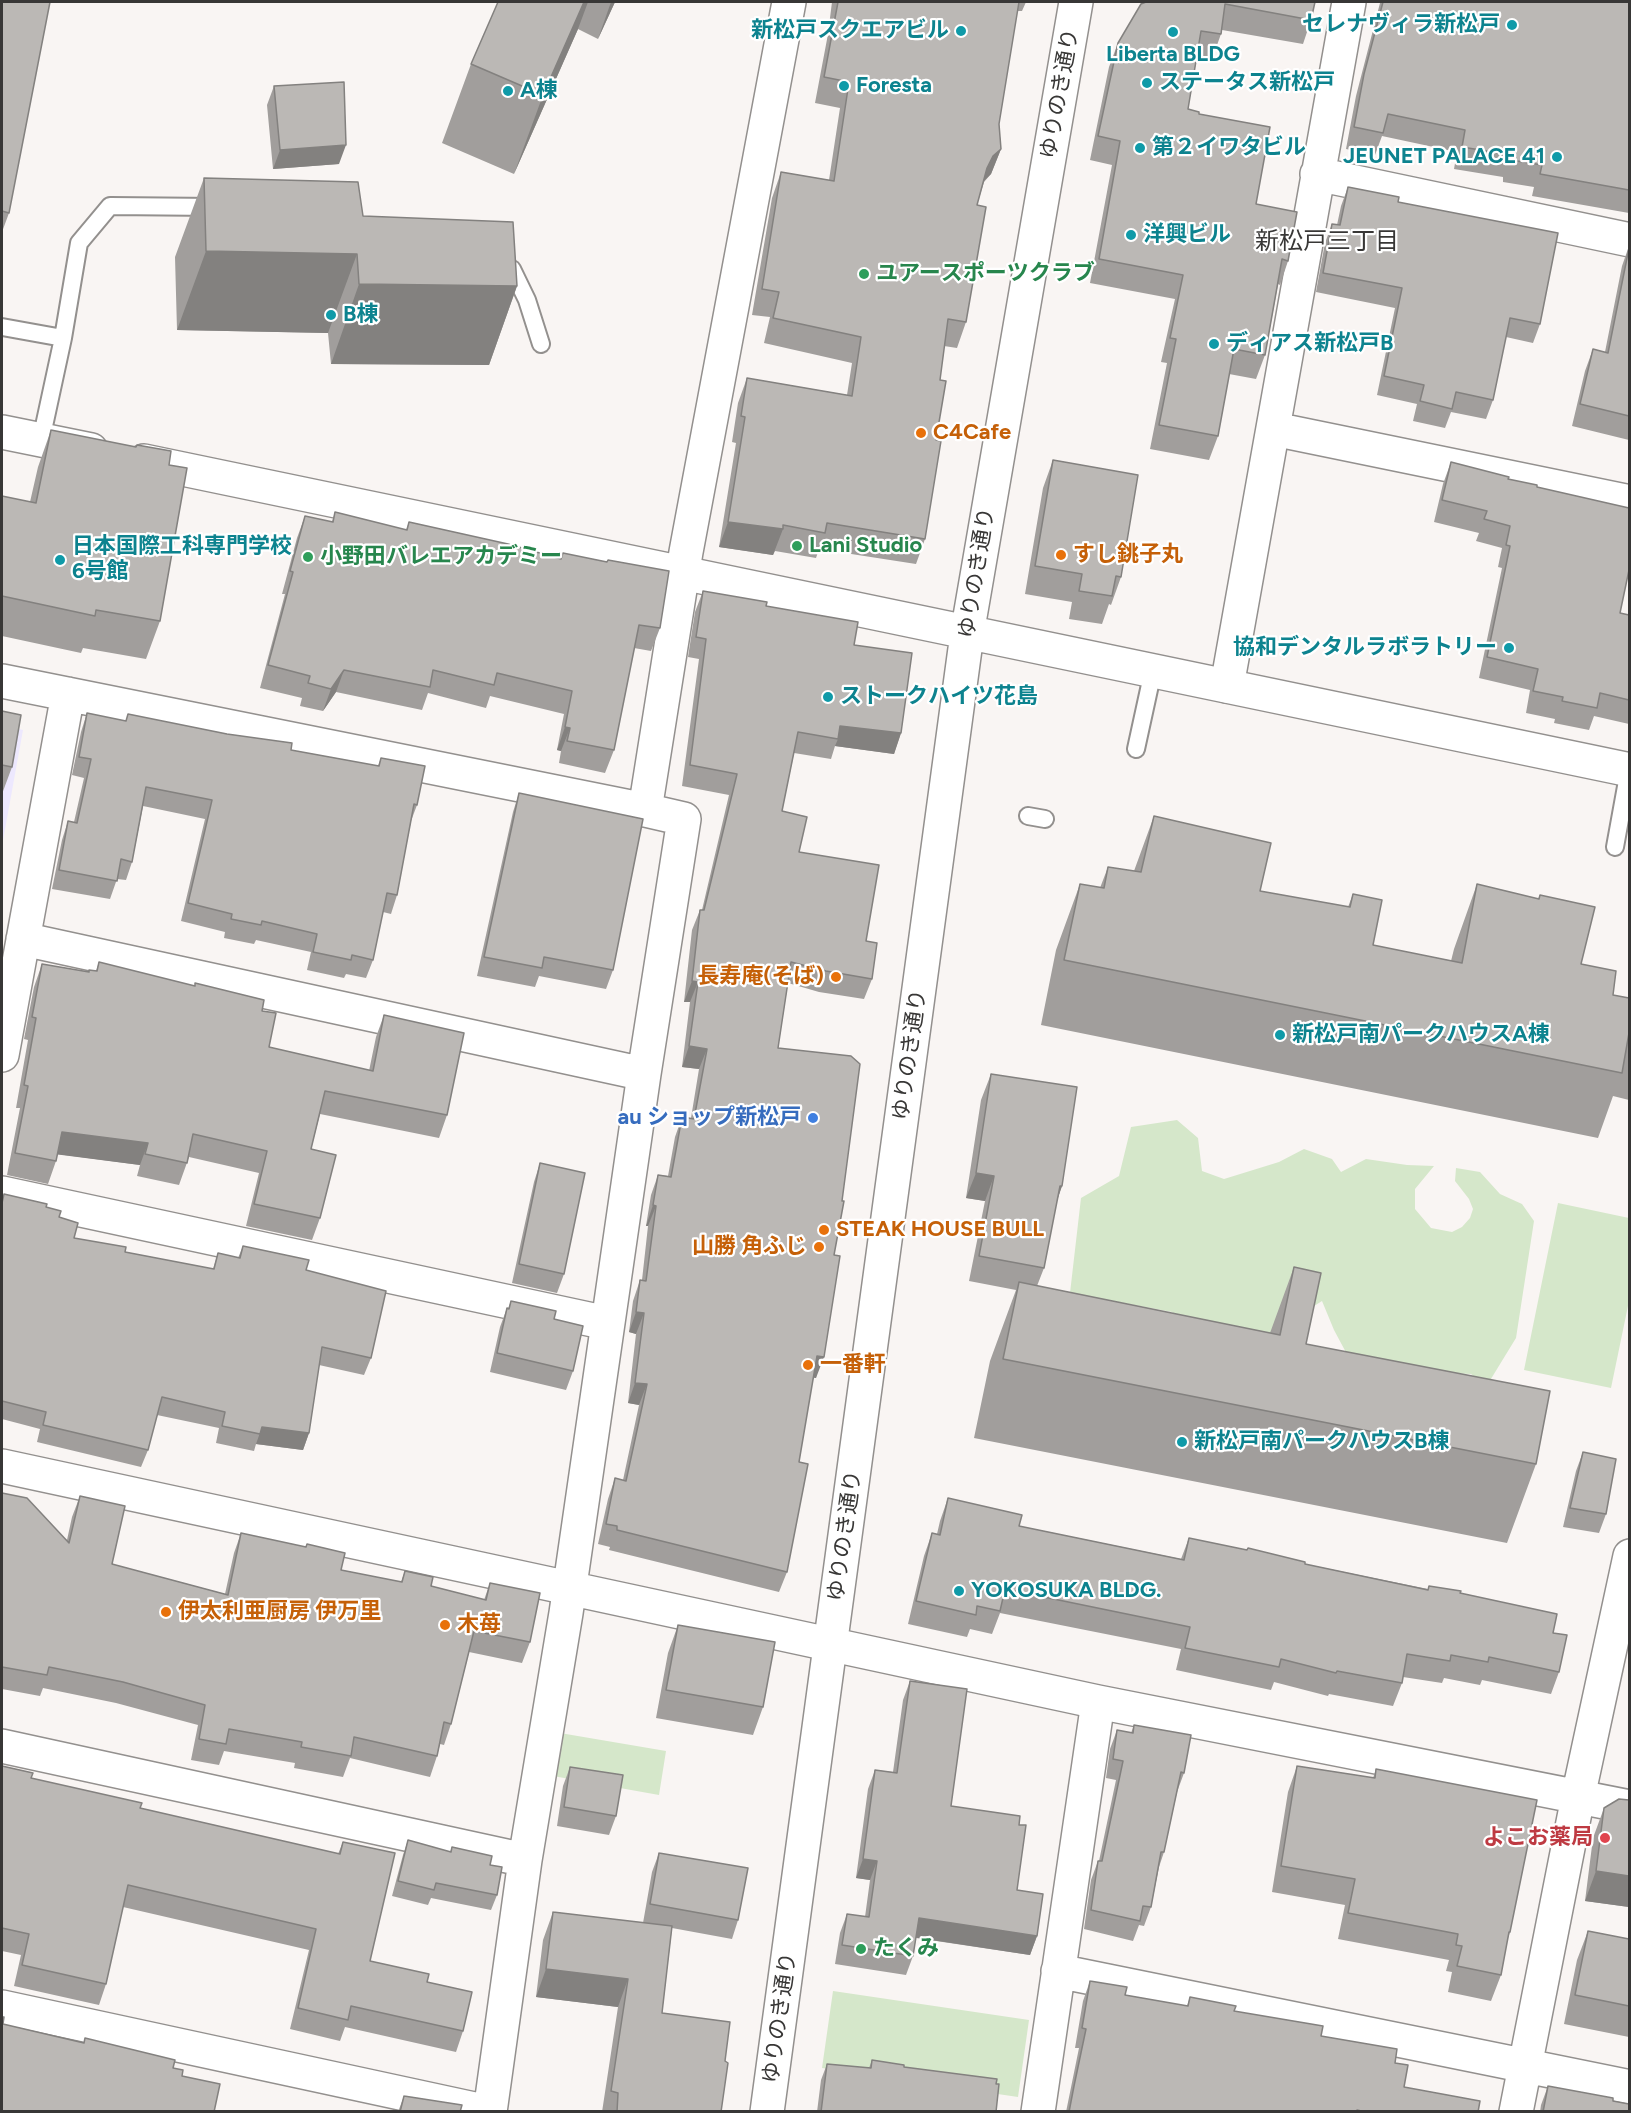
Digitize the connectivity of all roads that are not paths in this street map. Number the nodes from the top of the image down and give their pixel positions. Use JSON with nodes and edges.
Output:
{"nodes":[{"id":1,"x":789,"y":2,"type":"edge"},
{"id":2,"x":1076,"y":2,"type":"edge"},
{"id":3,"x":1349,"y":2,"type":"edge"},
{"id":4,"x":1317,"y":174,"type":"junction"},
{"id":5,"x":236,"y":207,"type":"edge"},
{"id":6,"x":1629,"y":240,"type":"edge"},
{"id":7,"x":493,"y":260,"type":"edge"},
{"id":8,"x":2,"y":327,"type":"edge"},
{"id":9,"x":63,"y":338,"type":"junction"},
{"id":10,"x":542,"y":344,"type":"dead end"},
{"id":11,"x":1274,"y":429,"type":"junction"},
{"id":12,"x":2,"y":432,"type":"edge"},
{"id":13,"x":41,"y":440,"type":"junction"},
{"id":14,"x":1629,"y":502,"type":"edge"},
{"id":15,"x":683,"y":572,"type":"junction"},
{"id":16,"x":967,"y":634,"type":"junction"},
{"id":17,"x":1153,"y":671,"type":"junction"},
{"id":18,"x":2,"y":681,"type":"edge"},
{"id":19,"x":1227,"y":686,"type":"junction"},
{"id":20,"x":68,"y":694,"type":"junction"},
{"id":21,"x":1137,"y":749,"type":"dead end"},
{"id":22,"x":1629,"y":770,"type":"edge"},
{"id":23,"x":645,"y":810,"type":"junction"},
{"id":24,"x":1615,"y":847,"type":"dead end"},
{"id":25,"x":23,"y":939,"type":"junction"},
{"id":26,"x":2,"y":1055,"type":"edge"},
{"id":27,"x":644,"y":1074,"type":"junction"},
{"id":28,"x":2,"y":1193,"type":"edge"},
{"id":29,"x":607,"y":1323,"type":"junction"},
{"id":30,"x":2,"y":1466,"type":"edge"},
{"id":31,"x":1629,"y":1556,"type":"edge"},
{"id":32,"x":569,"y":1587,"type":"junction"},
{"id":33,"x":831,"y":1643,"type":"junction"},
{"id":34,"x":1098,"y":1702,"type":"junction"},
{"id":35,"x":2,"y":1746,"type":"edge"},
{"id":36,"x":1578,"y":1797,"type":"junction"},
{"id":37,"x":1629,"y":1807,"type":"edge"},
{"id":38,"x":525,"y":1860,"type":"junction"},
{"id":39,"x":1058,"y":1971,"type":"junction"},
{"id":40,"x":2,"y":2007,"type":"edge"},
{"id":41,"x":1526,"y":2065,"type":"junction"},
{"id":42,"x":1629,"y":2087,"type":"edge"},
{"id":43,"x":489,"y":2112,"type":"edge"},
{"id":44,"x":767,"y":2112,"type":"edge"},
{"id":45,"x":1038,"y":2112,"type":"edge"},
{"id":46,"x":1516,"y":2112,"type":"edge"}],
"edges":[{"from":1,"to":15,"type":"street"},
{"from":2,"to":16,"type":"street","name":"ゆりのき通り"},
{"from":3,"to":4,"type":"street"},
{"from":4,"to":6,"type":"street"},
{"from":4,"to":11,"type":"street"},
{"from":5,"to":9,"type":"lane"},
{"from":7,"to":10,"type":"lane"},
{"from":8,"to":9,"type":"lane"},
{"from":9,"to":13,"type":"lane"},
{"from":11,"to":14,"type":"street"},
{"from":11,"to":19,"type":"street"},
{"from":12,"to":13,"type":"street"},
{"from":13,"to":15,"type":"street"},
{"from":15,"to":16,"type":"street"},
{"from":15,"to":23,"type":"street"},
{"from":16,"to":17,"type":"street"},
{"from":16,"to":33,"type":"street","name":"ゆりのき通り"},
{"from":17,"to":19,"type":"street"},
{"from":17,"to":21,"type":"lane"},
{"from":18,"to":20,"type":"street"},
{"from":19,"to":22,"type":"street"},
{"from":20,"to":23,"type":"street"},
{"from":20,"to":25,"type":"street"},
{"from":22,"to":24,"type":"lane"},
{"from":23,"to":27,"type":"street"},
{"from":25,"to":26,"type":"street"},
{"from":25,"to":27,"type":"street"},
{"from":27,"to":29,"type":"street"},
{"from":28,"to":29,"type":"street"},
{"from":29,"to":32,"type":"street"},
{"from":30,"to":32,"type":"street"},
{"from":31,"to":36,"type":"street"},
{"from":32,"to":33,"type":"street"},
{"from":32,"to":38,"type":"street"},
{"from":33,"to":34,"type":"street"},
{"from":33,"to":44,"type":"street","name":"ゆりのき通り"},
{"from":34,"to":36,"type":"street"},
{"from":34,"to":39,"type":"street"},
{"from":35,"to":38,"type":"street"},
{"from":36,"to":37,"type":"street"},
{"from":36,"to":41,"type":"street"},
{"from":38,"to":43,"type":"street"},
{"from":39,"to":41,"type":"street"},
{"from":39,"to":45,"type":"street"},
{"from":40,"to":43,"type":"street"},
{"from":41,"to":42,"type":"street"},
{"from":41,"to":46,"type":"street"}]}
